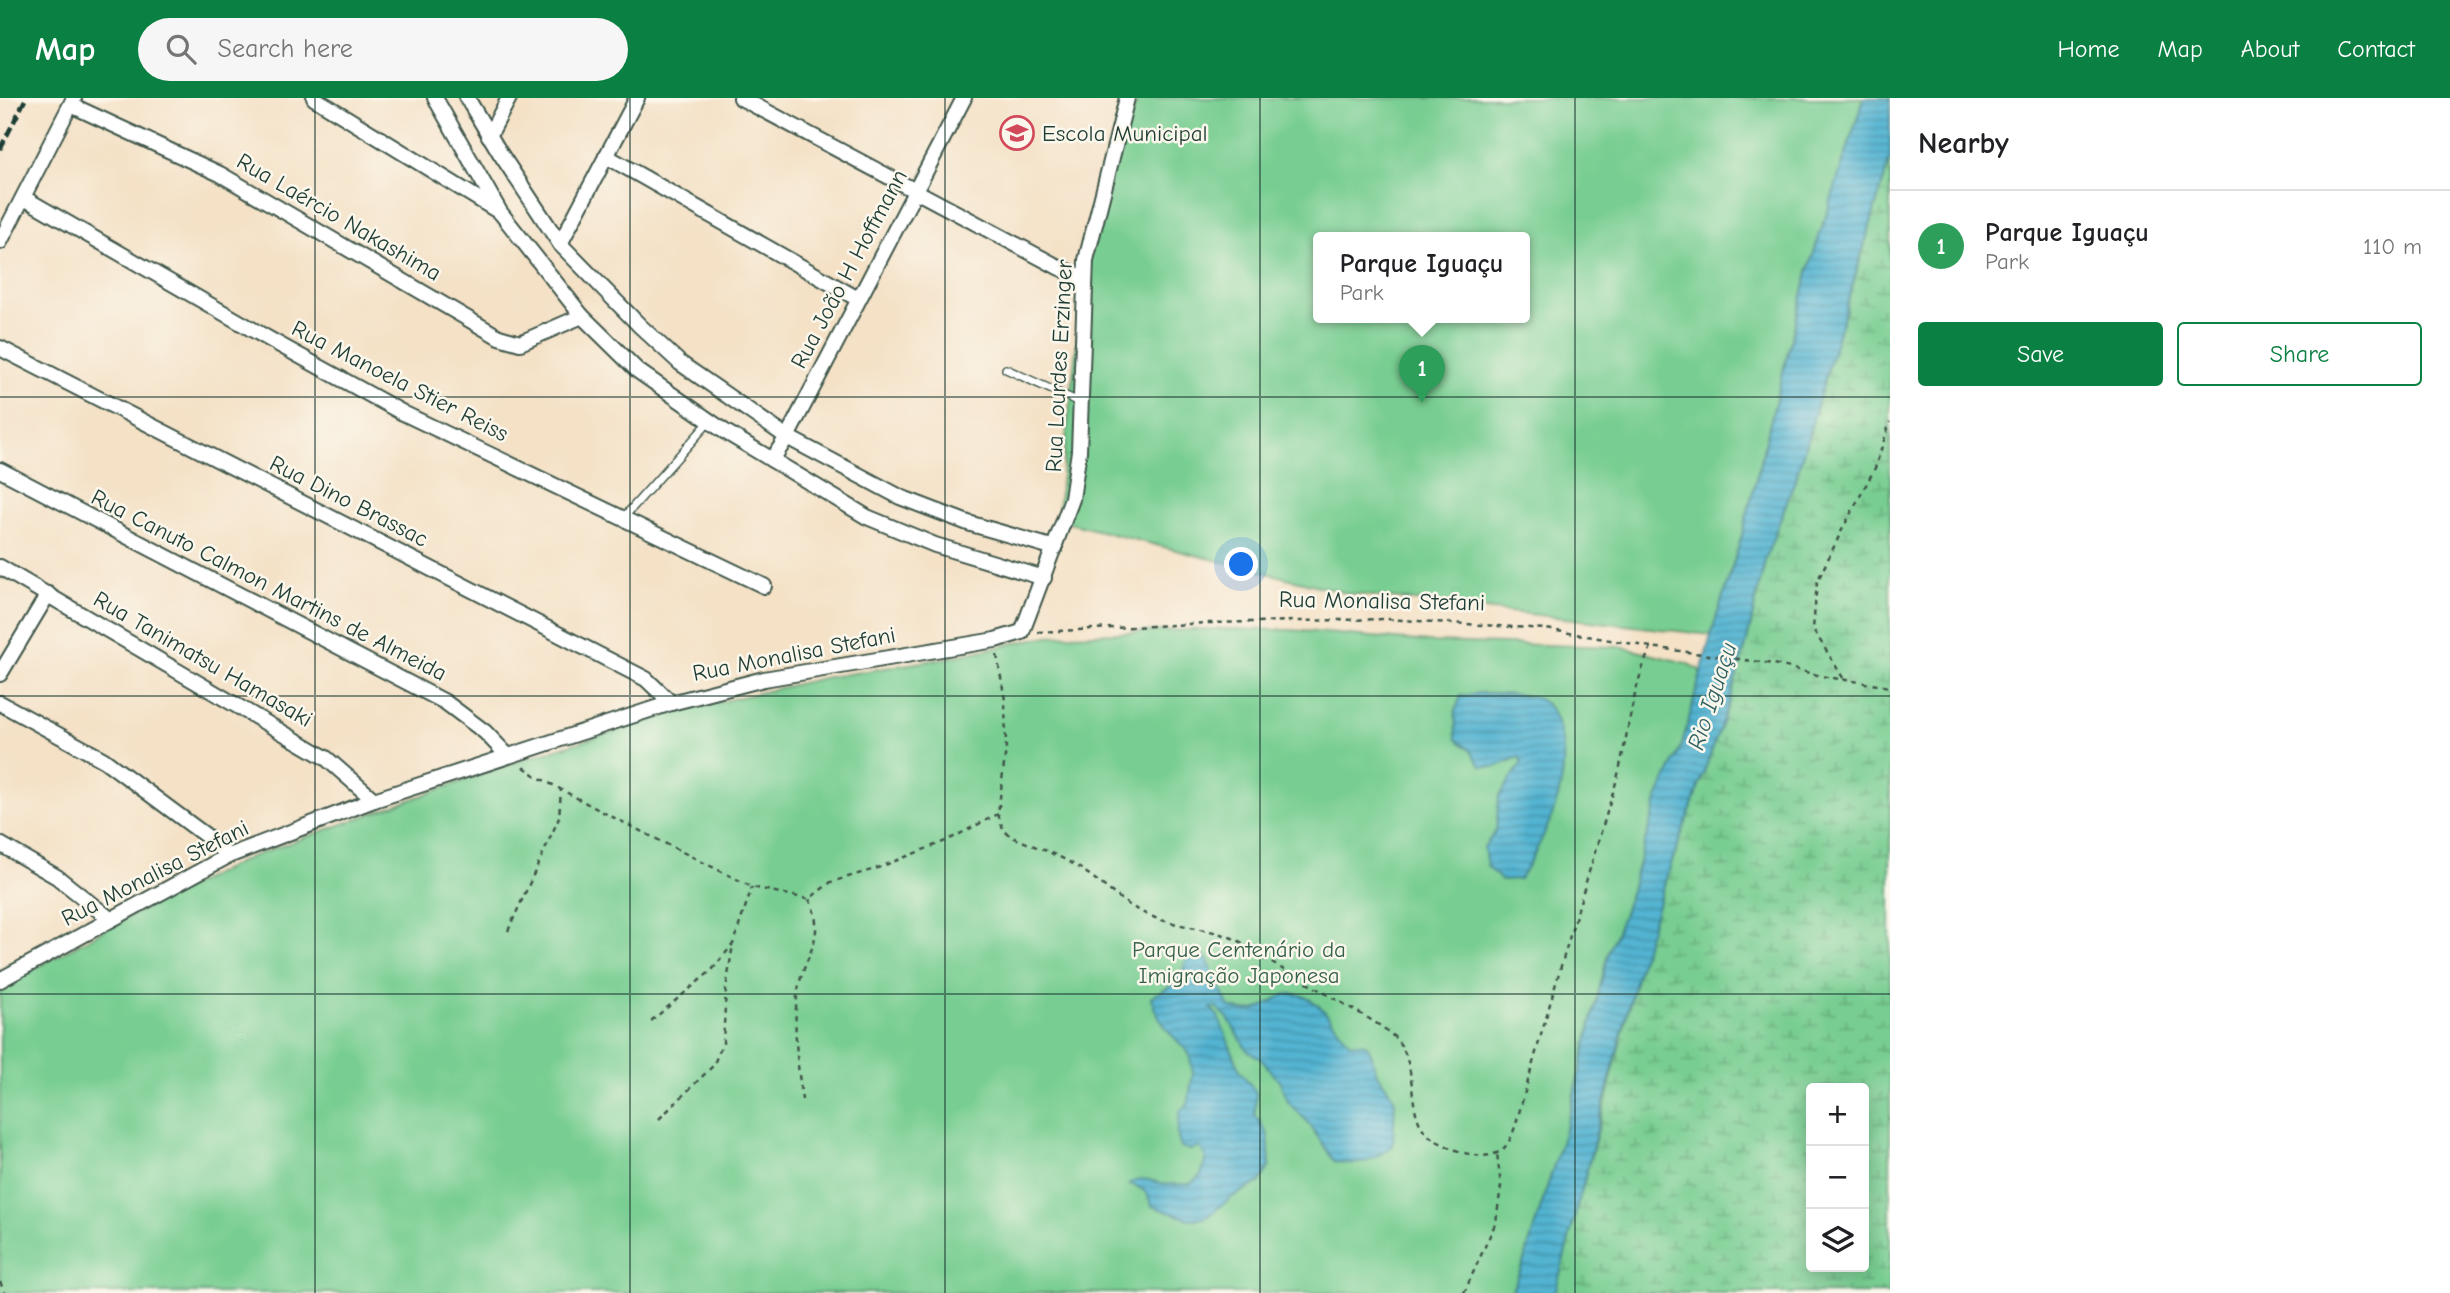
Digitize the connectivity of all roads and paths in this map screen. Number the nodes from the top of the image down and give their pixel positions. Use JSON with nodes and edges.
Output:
{"nodes":[{"id":1,"x":314,"y":98,"type":"edge"},
{"id":2,"x":435,"y":98,"type":"edge"},
{"id":3,"x":467,"y":98,"type":"edge"},
{"id":4,"x":509,"y":98,"type":"edge"},
{"id":5,"x":637,"y":98,"type":"edge"},
{"id":6,"x":741,"y":98,"type":"edge"},
{"id":7,"x":964,"y":98,"type":"edge"},
{"id":8,"x":1128,"y":98,"type":"edge"},
{"id":9,"x":72,"y":102,"type":"edge"},
{"id":10,"x":489,"y":136,"type":"junction"},
{"id":11,"x":606,"y":156,"type":"junction"},
{"id":12,"x":915,"y":190,"type":"junction"},
{"id":13,"x":24,"y":198,"type":"junction"},
{"id":14,"x":500,"y":212,"type":"junction"},
{"id":15,"x":0,"y":242,"type":"edge"},
{"id":16,"x":560,"y":244,"type":"junction"},
{"id":17,"x":1084,"y":278,"type":"junction"},
{"id":18,"x":858,"y":299,"type":"junction"},
{"id":19,"x":582,"y":316,"type":"junction"},
{"id":20,"x":0,"y":348,"type":"edge"},
{"id":21,"x":1006,"y":369,"type":"dead end"},
{"id":22,"x":1082,"y":403,"type":"junction"},
{"id":23,"x":710,"y":421,"type":"junction"},
{"id":24,"x":1890,"y":422,"type":"edge"},
{"id":25,"x":787,"y":437,"type":"junction"},
{"id":26,"x":772,"y":460,"type":"junction"},
{"id":27,"x":0,"y":470,"type":"edge"},
{"id":28,"x":624,"y":517,"type":"junction"},
{"id":29,"x":1055,"y":548,"type":"junction"},
{"id":30,"x":0,"y":567,"type":"edge"},
{"id":31,"x":1044,"y":578,"type":"junction"},
{"id":32,"x":764,"y":586,"type":"dead end"},
{"id":33,"x":48,"y":594,"type":"junction"},
{"id":34,"x":1022,"y":632,"type":"junction"},
{"id":35,"x":995,"y":640,"type":"junction"},
{"id":36,"x":1651,"y":647,"type":"junction"},
{"id":37,"x":0,"y":674,"type":"edge"},
{"id":38,"x":1844,"y":679,"type":"junction"},
{"id":39,"x":1890,"y":687,"type":"edge"},
{"id":40,"x":0,"y":703,"type":"edge"},
{"id":41,"x":671,"y":703,"type":"junction"},
{"id":42,"x":507,"y":755,"type":"junction"},
{"id":43,"x":561,"y":789,"type":"junction"},
{"id":44,"x":374,"y":800,"type":"junction"},
{"id":45,"x":998,"y":814,"type":"junction"},
{"id":46,"x":0,"y":844,"type":"edge"},
{"id":47,"x":228,"y":856,"type":"junction"},
{"id":48,"x":752,"y":887,"type":"junction"},
{"id":49,"x":810,"y":899,"type":"junction"},
{"id":50,"x":110,"y":919,"type":"junction"},
{"id":51,"x":508,"y":931,"type":"dead end"},
{"id":52,"x":733,"y":944,"type":"junction"},
{"id":53,"x":0,"y":980,"type":"edge"},
{"id":54,"x":651,"y":1021,"type":"dead end"},
{"id":55,"x":802,"y":1100,"type":"dead end"},
{"id":56,"x":659,"y":1119,"type":"dead end"},
{"id":57,"x":1497,"y":1153,"type":"junction"},
{"id":58,"x":0,"y":1282,"type":"edge"},
{"id":59,"x":5,"y":1293,"type":"edge"},
{"id":60,"x":1464,"y":1293,"type":"edge"}],
"edges":[{"from":1,"to":14,"type":"street"},
{"from":2,"to":14,"type":"street"},
{"from":3,"to":10,"type":"street"},
{"from":4,"to":10,"type":"street"},
{"from":5,"to":11,"type":"street"},
{"from":6,"to":12,"type":"street"},
{"from":7,"to":12,"type":"street","name":"Rua João H Hoffmann"},
{"from":8,"to":17,"type":"street","name":"Rua Lourdes Erzinger"},
{"from":9,"to":13,"type":"street"},
{"from":9,"to":19,"type":"street","name":"Rua Laércio Nakashima"},
{"from":10,"to":16,"type":"street"},
{"from":11,"to":16,"type":"street"},
{"from":11,"to":18,"type":"street"},
{"from":12,"to":17,"type":"street"},
{"from":12,"to":18,"type":"street","name":"Rua João H Hoffmann"},
{"from":13,"to":15,"type":"street"},
{"from":13,"to":28,"type":"street","name":"Rua Manoela Stier Reiss"},
{"from":14,"to":19,"type":"street"},
{"from":16,"to":25,"type":"street"},
{"from":17,"to":22,"type":"street","name":"Rua Lourdes Erzinger"},
{"from":18,"to":25,"type":"street","name":"Rua João H Hoffmann"},
{"from":19,"to":23,"type":"street"},
{"from":20,"to":41,"type":"street","name":"Rua Dino Brassac"},
{"from":21,"to":22,"type":"lane"},
{"from":22,"to":29,"type":"street","name":"Rua Lourdes Erzinger"},
{"from":23,"to":26,"type":"street"},
{"from":23,"to":28,"type":"lane"},
{"from":24,"to":38,"type":"path"},
{"from":25,"to":26,"type":"street","name":"Rua João H Hoffmann"},
{"from":25,"to":29,"type":"street"},
{"from":26,"to":31,"type":"street"},
{"from":27,"to":42,"type":"street","name":"Rua Canuto Calmon Martins de Almeida"},
{"from":28,"to":32,"type":"street","name":"Rua Manoela Stier Reiss"},
{"from":29,"to":31,"type":"street","name":"Rua Lourdes Erzinger"},
{"from":30,"to":33,"type":"street","name":"Rua Tanimatsu Hamasaki"},
{"from":31,"to":34,"type":"street","name":"Rua Lourdes Erzinger"},
{"from":33,"to":37,"type":"street"},
{"from":33,"to":44,"type":"street","name":"Rua Tanimatsu Hamasaki"},
{"from":34,"to":35,"type":"street","name":"Rua Monalisa Stefani"},
{"from":34,"to":36,"type":"path","name":"Rua Monalisa Stefani"},
{"from":35,"to":41,"type":"street","name":"Rua Monalisa Stefani"},
{"from":35,"to":45,"type":"path"},
{"from":36,"to":38,"type":"path","name":"Rua Monalisa Stefani"},
{"from":36,"to":57,"type":"path"},
{"from":38,"to":39,"type":"path","name":"Rua Monalisa Stefani"},
{"from":40,"to":47,"type":"street"},
{"from":41,"to":42,"type":"street","name":"Rua Monalisa Stefani"},
{"from":42,"to":43,"type":"path"},
{"from":42,"to":44,"type":"street","name":"Rua Monalisa Stefani"},
{"from":43,"to":48,"type":"path"},
{"from":43,"to":51,"type":"path"},
{"from":44,"to":47,"type":"street","name":"Rua Monalisa Stefani"},
{"from":45,"to":49,"type":"path"},
{"from":45,"to":57,"type":"path"},
{"from":46,"to":50,"type":"street"},
{"from":47,"to":50,"type":"street","name":"Rua Monalisa Stefani"},
{"from":48,"to":49,"type":"path"},
{"from":48,"to":52,"type":"path"},
{"from":49,"to":55,"type":"path"},
{"from":50,"to":53,"type":"street","name":"Rua Monalisa Stefani"},
{"from":52,"to":54,"type":"path"},
{"from":52,"to":56,"type":"path"},
{"from":57,"to":60,"type":"path"},
{"from":58,"to":59,"type":"path"}]}
